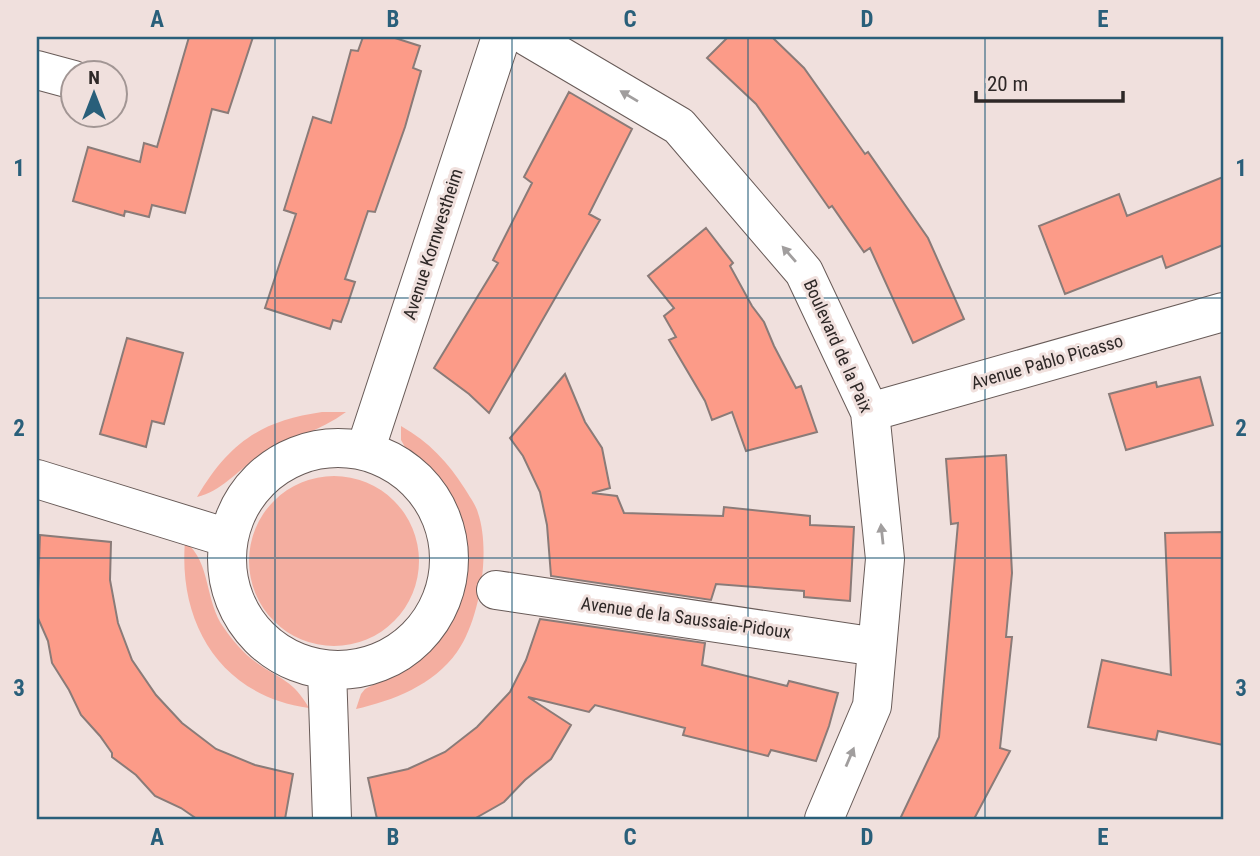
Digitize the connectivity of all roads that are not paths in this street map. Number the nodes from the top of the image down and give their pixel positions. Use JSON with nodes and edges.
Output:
{"nodes":[{"id":1,"x":501,"y":37,"type":"edge"},
{"id":2,"x":528,"y":37,"type":"edge"},
{"id":3,"x":37,"y":70,"type":"edge"},
{"id":4,"x":60,"y":76,"type":"edge"},
{"id":5,"x":1223,"y":313,"type":"edge"},
{"id":6,"x":870,"y":412,"type":"junction"},
{"id":7,"x":365,"y":451,"type":"junction"},
{"id":8,"x":37,"y":479,"type":"edge"},
{"id":9,"x":228,"y":538,"type":"junction"},
{"id":10,"x":496,"y":590,"type":"dead end"},
{"id":11,"x":877,"y":647,"type":"junction"},
{"id":12,"x":327,"y":670,"type":"junction"},
{"id":13,"x":332,"y":819,"type":"edge"},
{"id":14,"x":823,"y":819,"type":"edge"}],
"edges":[{"from":1,"to":7,"type":"street","name":"Avenue Kornwestheim"},
{"from":6,"to":2,"type":"street","name":"Boulevard de la Paix","one_way":true},
{"from":3,"to":4,"type":"street"},
{"from":5,"to":6,"type":"street","name":"Avenue Pablo Picasso"},
{"from":11,"to":6,"type":"street","name":"Boulevard de la Paix","one_way":true},
{"from":7,"to":9,"type":"street"},
{"from":7,"to":12,"type":"street"},
{"from":8,"to":9,"type":"street"},
{"from":9,"to":12,"type":"street"},
{"from":10,"to":11,"type":"street","name":"Avenue de la Saussaie-Pidoux"},
{"from":14,"to":11,"type":"street","name":"Boulevard de la Paix","one_way":true},
{"from":12,"to":13,"type":"street"}]}
